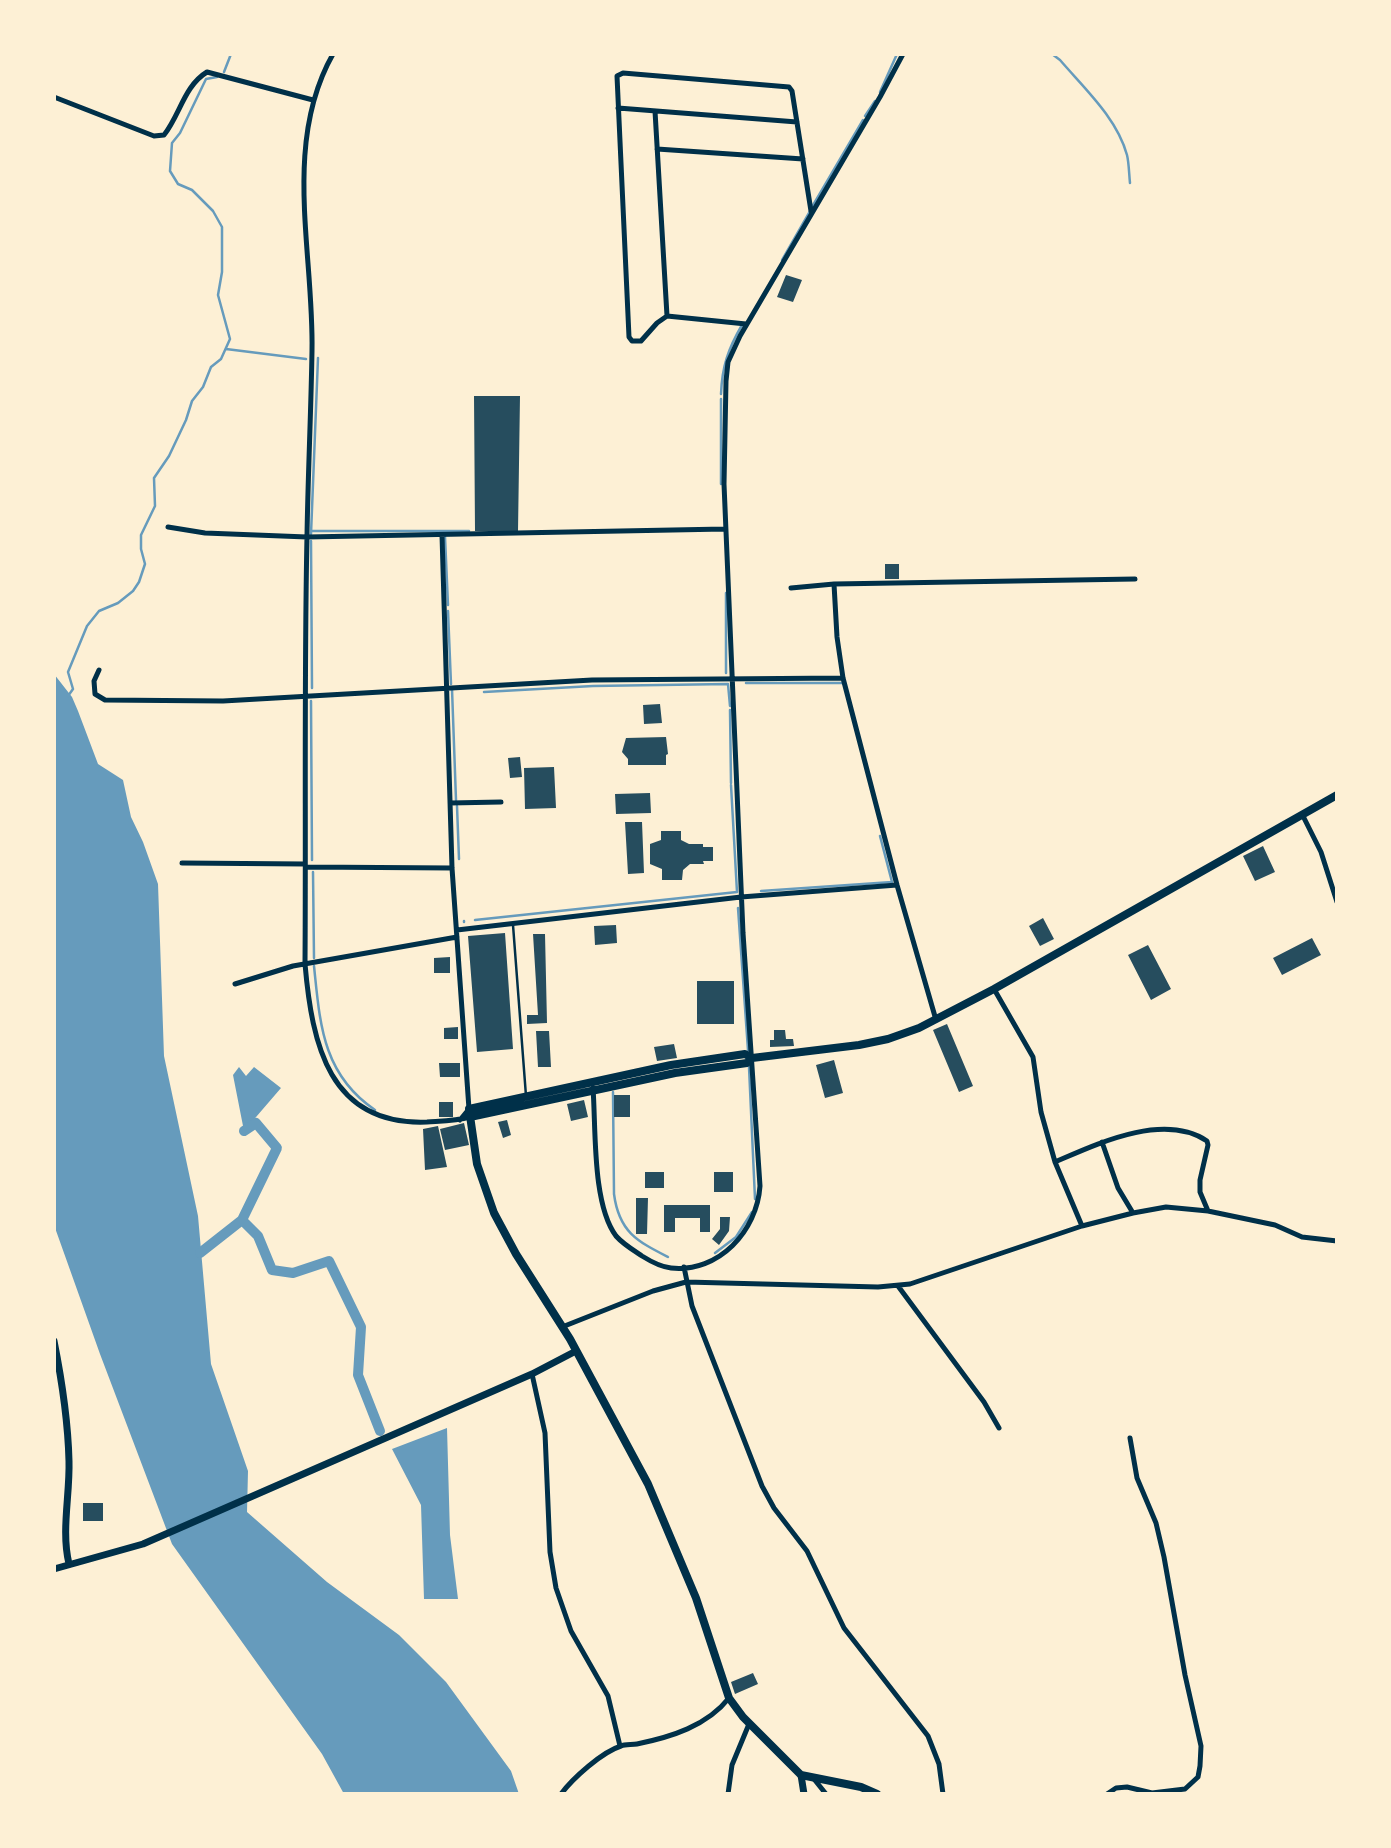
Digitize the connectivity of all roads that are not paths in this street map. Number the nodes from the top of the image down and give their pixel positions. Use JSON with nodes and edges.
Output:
{"nodes":[{"id":1,"x":333,"y":54,"type":"edge"},
{"id":2,"x":903,"y":54,"type":"edge"},
{"id":3,"x":54,"y":97,"type":"edge"},
{"id":4,"x":313,"y":100,"type":"junction"},
{"id":5,"x":618,"y":108,"type":"junction"},
{"id":6,"x":655,"y":111,"type":"junction"},
{"id":7,"x":797,"y":122,"type":"junction"},
{"id":8,"x":657,"y":149,"type":"junction"},
{"id":9,"x":803,"y":159,"type":"junction"},
{"id":10,"x":811,"y":211,"type":"junction"},
{"id":11,"x":667,"y":316,"type":"junction"},
{"id":12,"x":747,"y":324,"type":"junction"},
{"id":13,"x":168,"y":527,"type":"dead end"},
{"id":14,"x":725,"y":529,"type":"junction"},
{"id":15,"x":442,"y":535,"type":"junction"},
{"id":16,"x":307,"y":537,"type":"junction"},
{"id":17,"x":1135,"y":579,"type":"dead end"},
{"id":18,"x":834,"y":584,"type":"junction"},
{"id":19,"x":791,"y":588,"type":"dead end"},
{"id":20,"x":99,"y":670,"type":"dead end"},
{"id":21,"x":843,"y":678,"type":"junction"},
{"id":22,"x":731,"y":680,"type":"junction"},
{"id":23,"x":447,"y":688,"type":"junction"},
{"id":24,"x":307,"y":697,"type":"junction"},
{"id":25,"x":1337,"y":795,"type":"edge"},
{"id":26,"x":502,"y":802,"type":"dead end"},
{"id":27,"x":450,"y":803,"type":"junction"},
{"id":28,"x":1302,"y":814,"type":"junction"},
{"id":29,"x":182,"y":863,"type":"dead end"},
{"id":30,"x":305,"y":866,"type":"junction"},
{"id":31,"x":453,"y":868,"type":"junction"},
{"id":32,"x":897,"y":885,"type":"junction"},
{"id":33,"x":741,"y":897,"type":"junction"},
{"id":34,"x":1337,"y":902,"type":"edge"},
{"id":35,"x":513,"y":925,"type":"junction"},
{"id":36,"x":457,"y":930,"type":"junction"},
{"id":37,"x":457,"y":937,"type":"junction"},
{"id":38,"x":305,"y":964,"type":"junction"},
{"id":39,"x":235,"y":984,"type":"dead end"},
{"id":40,"x":994,"y":989,"type":"junction"},
{"id":41,"x":936,"y":1020,"type":"junction"},
{"id":42,"x":752,"y":1058,"type":"junction"},
{"id":43,"x":592,"y":1085,"type":"junction"},
{"id":44,"x":527,"y":1101,"type":"junction"},
{"id":45,"x":470,"y":1113,"type":"junction"},
{"id":46,"x":1102,"y":1142,"type":"junction"},
{"id":47,"x":1055,"y":1162,"type":"junction"},
{"id":48,"x":1208,"y":1211,"type":"junction"},
{"id":49,"x":1133,"y":1213,"type":"junction"},
{"id":50,"x":1082,"y":1226,"type":"junction"},
{"id":51,"x":1337,"y":1241,"type":"edge"},
{"id":52,"x":684,"y":1268,"type":"junction"},
{"id":53,"x":686,"y":1282,"type":"junction"},
{"id":54,"x":898,"y":1286,"type":"junction"},
{"id":55,"x":562,"y":1327,"type":"junction"},
{"id":56,"x":54,"y":1341,"type":"edge"},
{"id":57,"x":576,"y":1351,"type":"junction"},
{"id":58,"x":532,"y":1374,"type":"junction"},
{"id":59,"x":999,"y":1427,"type":"dead end"},
{"id":60,"x":1130,"y":1438,"type":"dead end"},
{"id":61,"x":69,"y":1564,"type":"junction"},
{"id":62,"x":54,"y":1569,"type":"edge"},
{"id":63,"x":729,"y":1698,"type":"junction"},
{"id":64,"x":749,"y":1724,"type":"junction"},
{"id":65,"x":620,"y":1746,"type":"junction"},
{"id":66,"x":801,"y":1775,"type":"junction"},
{"id":67,"x":814,"y":1779,"type":"junction"},
{"id":68,"x":561,"y":1794,"type":"edge"},
{"id":69,"x":728,"y":1794,"type":"edge"},
{"id":70,"x":804,"y":1794,"type":"edge"},
{"id":71,"x":826,"y":1794,"type":"edge"},
{"id":72,"x":877,"y":1794,"type":"edge"},
{"id":73,"x":943,"y":1794,"type":"edge"},
{"id":74,"x":1107,"y":1794,"type":"edge"}],
"edges":[{"from":1,"to":4,"type":"street"},
{"from":2,"to":10,"type":"street"},
{"from":3,"to":4,"type":"street"},
{"from":4,"to":16,"type":"street"},
{"from":5,"to":6,"type":"street"},
{"from":5,"to":7,"type":"street"},
{"from":5,"to":11,"type":"street"},
{"from":6,"to":7,"type":"street"},
{"from":6,"to":8,"type":"street"},
{"from":7,"to":9,"type":"street"},
{"from":8,"to":9,"type":"street"},
{"from":8,"to":11,"type":"street"},
{"from":9,"to":10,"type":"street"},
{"from":10,"to":12,"type":"street"},
{"from":11,"to":12,"type":"street"},
{"from":12,"to":14,"type":"street"},
{"from":13,"to":16,"type":"street"},
{"from":14,"to":15,"type":"street"},
{"from":14,"to":22,"type":"street"},
{"from":15,"to":16,"type":"street"},
{"from":15,"to":23,"type":"street"},
{"from":16,"to":24,"type":"street"},
{"from":17,"to":18,"type":"street"},
{"from":18,"to":19,"type":"street"},
{"from":18,"to":21,"type":"street"},
{"from":20,"to":24,"type":"street"},
{"from":21,"to":22,"type":"street"},
{"from":21,"to":32,"type":"street"},
{"from":22,"to":23,"type":"street"},
{"from":22,"to":33,"type":"street"},
{"from":23,"to":24,"type":"street"},
{"from":23,"to":27,"type":"street"},
{"from":24,"to":30,"type":"street"},
{"from":25,"to":28,"type":"main road"},
{"from":26,"to":27,"type":"street"},
{"from":27,"to":31,"type":"street"},
{"from":28,"to":34,"type":"street"},
{"from":28,"to":40,"type":"main road"},
{"from":29,"to":30,"type":"street"},
{"from":30,"to":31,"type":"street"},
{"from":30,"to":38,"type":"street"},
{"from":31,"to":36,"type":"street"},
{"from":32,"to":33,"type":"street"},
{"from":32,"to":41,"type":"street"},
{"from":33,"to":35,"type":"street"},
{"from":33,"to":42,"type":"street"},
{"from":35,"to":36,"type":"street"},
{"from":35,"to":44,"type":"lane"},
{"from":36,"to":37,"type":"street"},
{"from":37,"to":38,"type":"street"},
{"from":37,"to":45,"type":"street"},
{"from":38,"to":39,"type":"street"},
{"from":38,"to":45,"type":"street"},
{"from":40,"to":41,"type":"main road"},
{"from":40,"to":47,"type":"street"},
{"from":41,"to":42,"type":"main road"},
{"from":42,"to":43,"type":"main road"},
{"from":42,"to":52,"type":"street"},
{"from":43,"to":44,"type":"main road"},
{"from":43,"to":52,"type":"street"},
{"from":44,"to":45,"type":"main road"},
{"from":45,"to":55,"type":"main road"},
{"from":46,"to":47,"type":"street"},
{"from":46,"to":48,"type":"street"},
{"from":46,"to":49,"type":"street"},
{"from":47,"to":50,"type":"street"},
{"from":48,"to":49,"type":"street"},
{"from":48,"to":51,"type":"street"},
{"from":49,"to":50,"type":"street"},
{"from":50,"to":54,"type":"street"},
{"from":52,"to":53,"type":"street"},
{"from":53,"to":54,"type":"street"},
{"from":53,"to":55,"type":"street"},
{"from":53,"to":73,"type":"street"},
{"from":54,"to":59,"type":"street"},
{"from":55,"to":57,"type":"main road"},
{"from":56,"to":61,"type":"street"},
{"from":57,"to":58,"type":"street"},
{"from":57,"to":63,"type":"main road"},
{"from":58,"to":61,"type":"street"},
{"from":58,"to":65,"type":"street"},
{"from":60,"to":74,"type":"street"},
{"from":61,"to":62,"type":"street"},
{"from":63,"to":64,"type":"main road"},
{"from":63,"to":65,"type":"street"},
{"from":64,"to":66,"type":"main road"},
{"from":64,"to":69,"type":"street"},
{"from":65,"to":68,"type":"street"},
{"from":66,"to":67,"type":"main road"},
{"from":66,"to":70,"type":"street"},
{"from":67,"to":71,"type":"street"},
{"from":67,"to":72,"type":"main road"}]}
